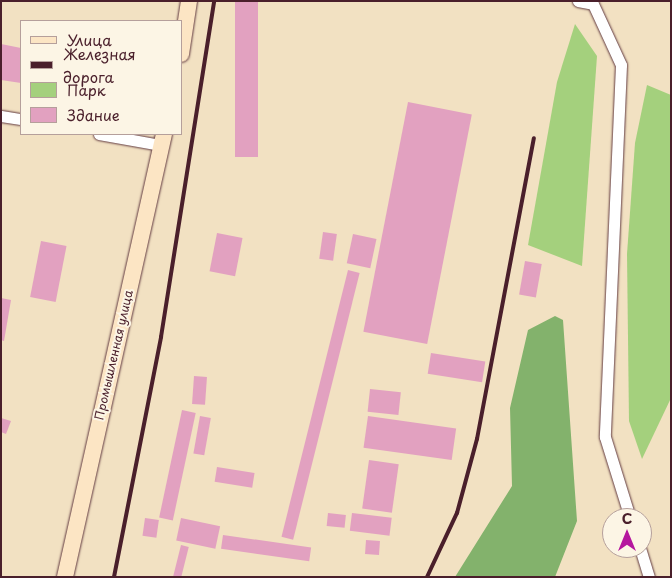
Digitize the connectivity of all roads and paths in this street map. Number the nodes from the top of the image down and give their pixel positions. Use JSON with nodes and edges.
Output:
{"nodes":[{"id":1,"x":189,"y":1,"type":"edge"},
{"id":2,"x":578,"y":1,"type":"edge"},
{"id":3,"x":182,"y":47,"type":"edge"},
{"id":4,"x":1,"y":116,"type":"edge"},
{"id":5,"x":20,"y":120,"type":"edge"},
{"id":6,"x":110,"y":135,"type":"edge"},
{"id":7,"x":163,"y":140,"type":"edge"},
{"id":8,"x":627,"y":508,"type":"edge"},
{"id":9,"x":643,"y":558,"type":"edge"},
{"id":10,"x":65,"y":577,"type":"edge"},
{"id":11,"x":649,"y":577,"type":"edge"}],
"edges":[{"from":1,"to":3,"type":"main road"},
{"from":2,"to":8,"type":"street"},
{"from":4,"to":5,"type":"street"},
{"from":6,"to":7,"type":"street"},
{"from":7,"to":10,"type":"main road","name":"Промышленная улица"},
{"from":9,"to":11,"type":"street"}]}
